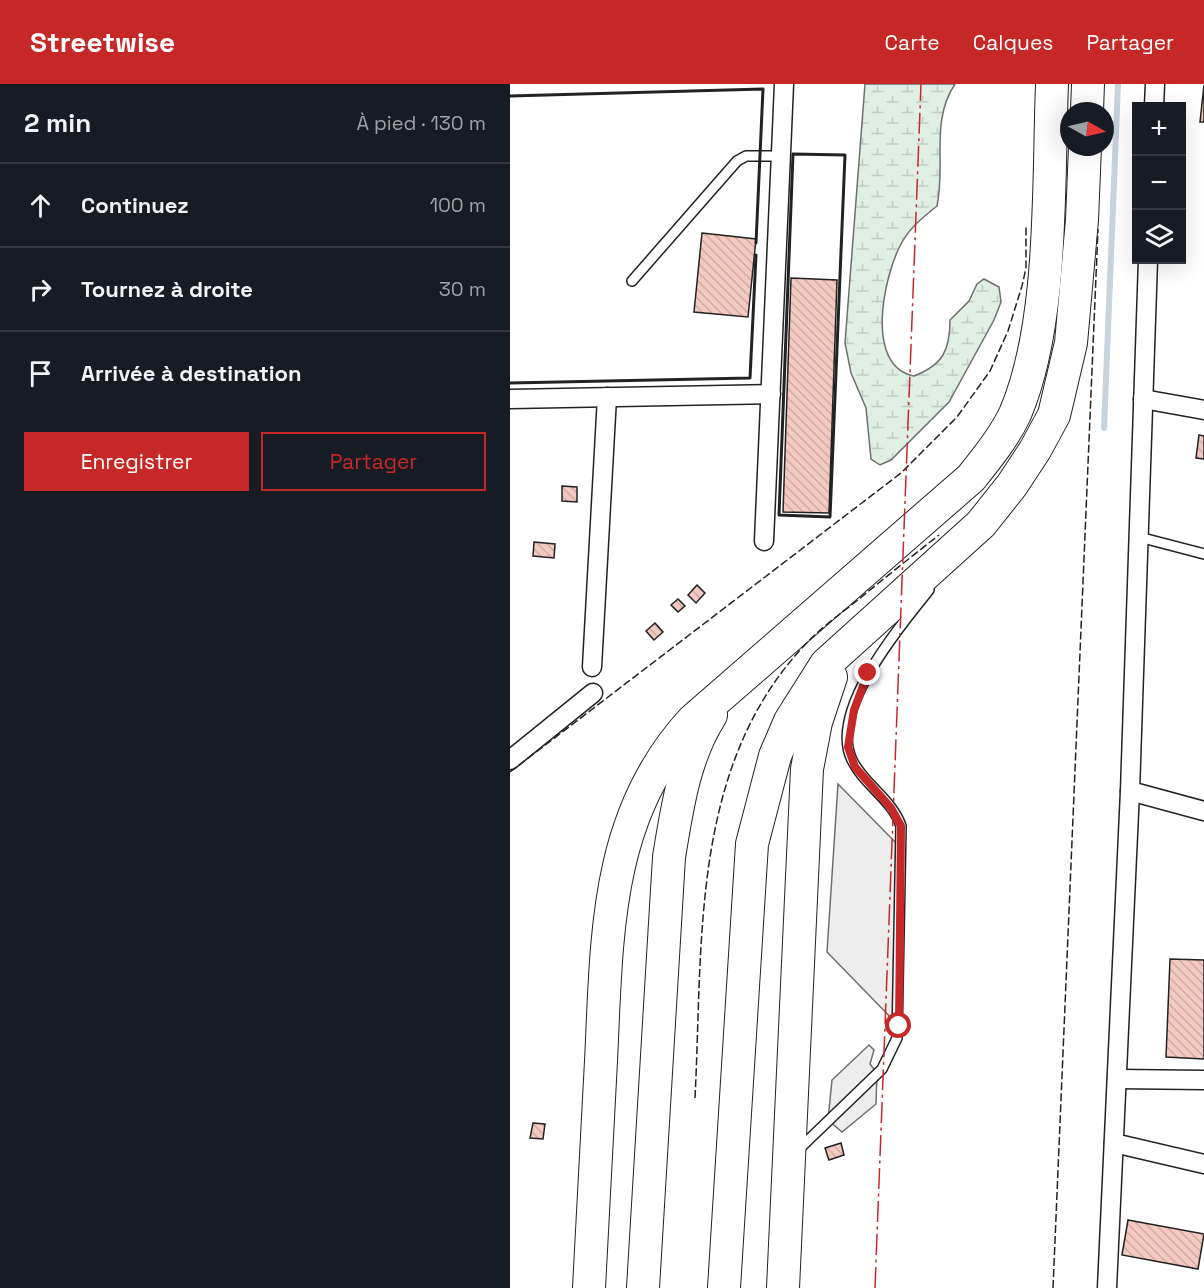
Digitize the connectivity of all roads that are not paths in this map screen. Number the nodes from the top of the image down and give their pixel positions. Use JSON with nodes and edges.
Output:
{"nodes":[{"id":1,"x":784,"y":84,"type":"edge"},
{"id":2,"x":1052,"y":84,"type":"edge"},
{"id":3,"x":1088,"y":84,"type":"edge"},
{"id":4,"x":1155,"y":84,"type":"edge"},
{"id":5,"x":1087,"y":102,"type":"edge"},
{"id":6,"x":1154,"y":102,"type":"edge"},
{"id":7,"x":781,"y":156,"type":"junction"},
{"id":8,"x":1085,"y":156,"type":"edge"},
{"id":9,"x":1148,"y":264,"type":"edge"},
{"id":10,"x":632,"y":281,"type":"dead end"},
{"id":11,"x":771,"y":394,"type":"junction"},
{"id":12,"x":607,"y":397,"type":"junction"},
{"id":13,"x":510,"y":399,"type":"edge"},
{"id":14,"x":1143,"y":399,"type":"junction"},
{"id":15,"x":1204,"y":410,"type":"edge"},
{"id":16,"x":981,"y":524,"type":"junction"},
{"id":17,"x":1139,"y":537,"type":"junction"},
{"id":18,"x":764,"y":541,"type":"dead end"},
{"id":19,"x":1204,"y":554,"type":"edge"},
{"id":20,"x":843,"y":649,"type":"junction"},
{"id":21,"x":592,"y":667,"type":"dead end"},
{"id":22,"x":732,"y":684,"type":"junction"},
{"id":23,"x":592,"y":693,"type":"dead end"},
{"id":24,"x":510,"y":760,"type":"edge"},
{"id":25,"x":1130,"y":791,"type":"junction"},
{"id":26,"x":1204,"y":811,"type":"edge"},
{"id":27,"x":1117,"y":1079,"type":"junction"},
{"id":28,"x":1204,"y":1080,"type":"edge"},
{"id":29,"x":1114,"y":1143,"type":"junction"},
{"id":30,"x":789,"y":1157,"type":"junction"},
{"id":31,"x":1204,"y":1164,"type":"edge"},
{"id":32,"x":589,"y":1288,"type":"edge"},
{"id":33,"x":643,"y":1288,"type":"edge"},
{"id":34,"x":723,"y":1288,"type":"edge"},
{"id":35,"x":783,"y":1288,"type":"edge"},
{"id":36,"x":1107,"y":1288,"type":"edge"}],
"edges":[{"from":1,"to":7,"type":"street"},
{"from":2,"to":22,"type":"highway"},
{"from":3,"to":5,"type":"highway"},
{"from":4,"to":6,"type":"street"},
{"from":7,"to":10,"type":"lane"},
{"from":7,"to":11,"type":"street"},
{"from":8,"to":16,"type":"highway"},
{"from":9,"to":14,"type":"street"},
{"from":11,"to":12,"type":"street"},
{"from":11,"to":18,"type":"street"},
{"from":12,"to":13,"type":"street"},
{"from":12,"to":21,"type":"street"},
{"from":14,"to":15,"type":"street"},
{"from":14,"to":17,"type":"street"},
{"from":16,"to":20,"type":"highway"},
{"from":16,"to":30,"type":"lane"},
{"from":17,"to":19,"type":"lane"},
{"from":17,"to":25,"type":"street"},
{"from":20,"to":30,"type":"highway"},
{"from":20,"to":34,"type":"highway"},
{"from":22,"to":32,"type":"highway"},
{"from":22,"to":33,"type":"highway"},
{"from":23,"to":24,"type":"street"},
{"from":25,"to":26,"type":"street"},
{"from":25,"to":27,"type":"street"},
{"from":27,"to":28,"type":"street"},
{"from":27,"to":29,"type":"street"},
{"from":29,"to":31,"type":"street"},
{"from":29,"to":36,"type":"street"},
{"from":30,"to":35,"type":"highway"}]}
